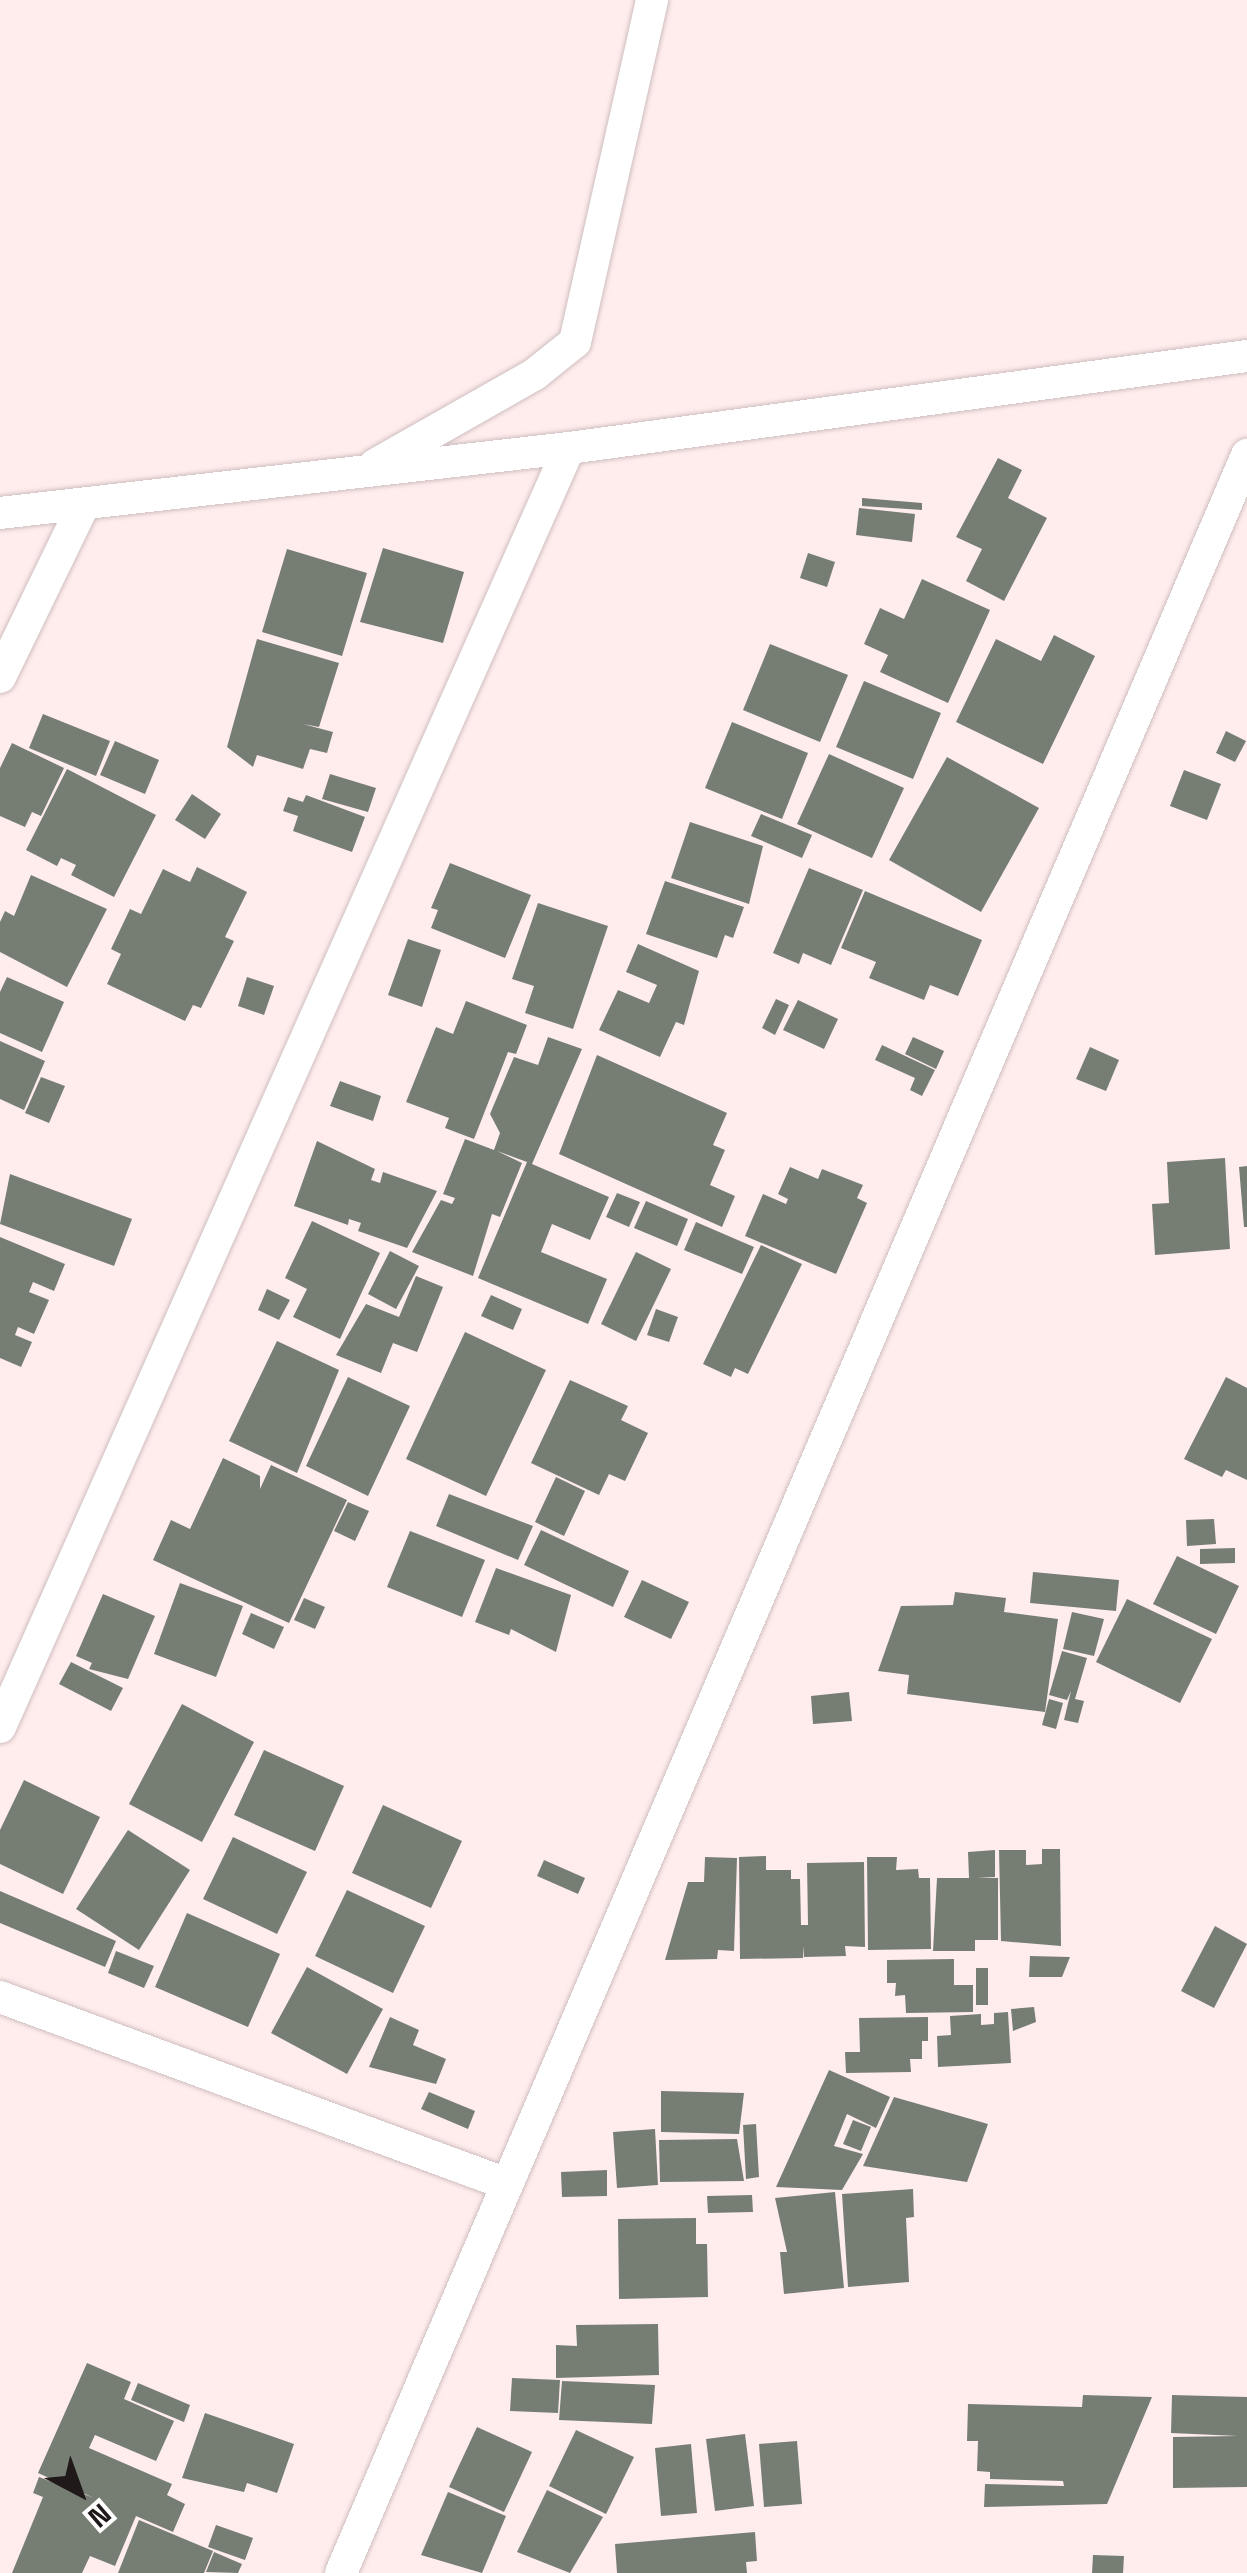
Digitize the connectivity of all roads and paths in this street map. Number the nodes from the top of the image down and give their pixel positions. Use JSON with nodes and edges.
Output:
{"nodes":[{"id":1,"x":652,"y":0,"type":"edge"},
{"id":2,"x":1247,"y":356,"type":"edge"},
{"id":3,"x":569,"y":448,"type":"junction"},
{"id":4,"x":1247,"y":455,"type":"edge"},
{"id":5,"x":366,"y":471,"type":"junction"},
{"id":6,"x":84,"y":504,"type":"junction"},
{"id":7,"x":0,"y":513,"type":"edge"},
{"id":8,"x":0,"y":678,"type":"edge"},
{"id":9,"x":0,"y":1727,"type":"edge"},
{"id":10,"x":0,"y":1997,"type":"edge"},
{"id":11,"x":507,"y":2184,"type":"junction"},
{"id":12,"x":341,"y":2573,"type":"edge"}],
"edges":[{"from":1,"to":5,"type":"street"},
{"from":2,"to":3,"type":"street"},
{"from":3,"to":5,"type":"street"},
{"from":3,"to":9,"type":"street"},
{"from":4,"to":11,"type":"street"},
{"from":5,"to":6,"type":"street"},
{"from":6,"to":7,"type":"street"},
{"from":6,"to":8,"type":"street"},
{"from":10,"to":11,"type":"street"},
{"from":11,"to":12,"type":"street"}]}
